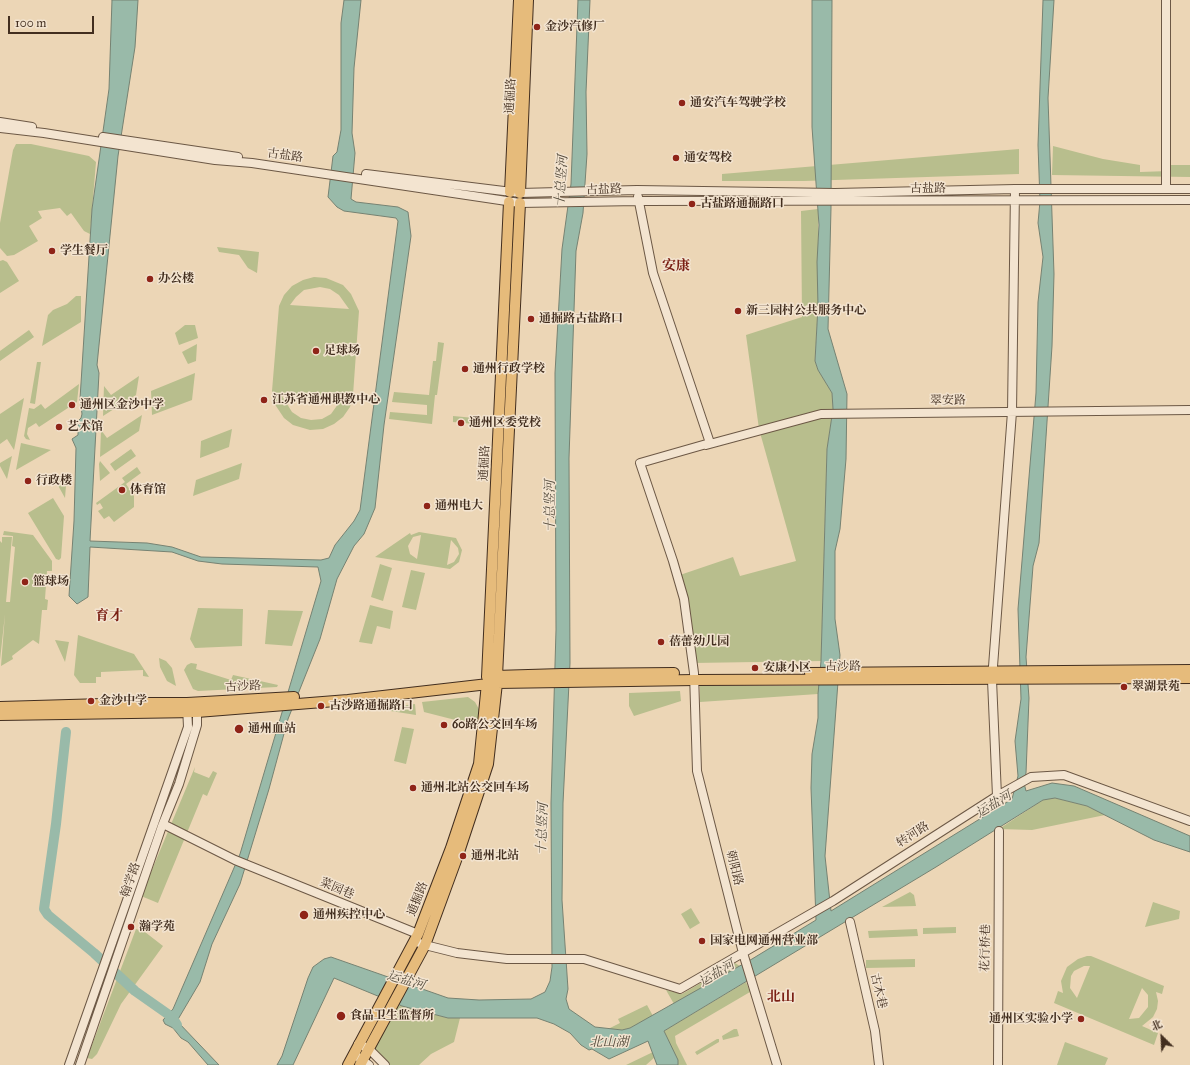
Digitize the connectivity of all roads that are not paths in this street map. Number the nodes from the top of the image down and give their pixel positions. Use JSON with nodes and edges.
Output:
{"nodes":[{"id":1,"x":519,"y":0,"type":"edge"},
{"id":2,"x":528,"y":0,"type":"edge"},
{"id":3,"x":1166,"y":0,"type":"edge"},
{"id":4,"x":0,"y":122,"type":"edge"},
{"id":5,"x":0,"y":128,"type":"edge"},
{"id":6,"x":99,"y":139,"type":"junction"},
{"id":7,"x":1015,"y":189,"type":"junction"},
{"id":8,"x":1166,"y":189,"type":"junction"},
{"id":9,"x":1190,"y":189,"type":"edge"},
{"id":10,"x":637,"y":190,"type":"junction"},
{"id":11,"x":515,"y":197,"type":"junction"},
{"id":12,"x":1014,"y":200,"type":"junction"},
{"id":13,"x":1190,"y":200,"type":"edge"},
{"id":14,"x":638,"y":201,"type":"junction"},
{"id":15,"x":1190,"y":410,"type":"edge"},
{"id":16,"x":1012,"y":412,"type":"junction"},
{"id":17,"x":710,"y":443,"type":"junction"},
{"id":18,"x":640,"y":463,"type":"joint"},
{"id":19,"x":1190,"y":670,"type":"edge"},
{"id":20,"x":992,"y":675,"type":"junction"},
{"id":21,"x":1036,"y":675,"type":"junction"},
{"id":22,"x":694,"y":677,"type":"junction"},
{"id":23,"x":1190,"y":678,"type":"edge"},
{"id":24,"x":492,"y":680,"type":"junction"},
{"id":25,"x":0,"y":707,"type":"edge"},
{"id":26,"x":192,"y":708,"type":"junction"},
{"id":27,"x":0,"y":715,"type":"edge"},
{"id":28,"x":997,"y":796,"type":"junction"},
{"id":29,"x":1190,"y":821,"type":"edge"},
{"id":30,"x":164,"y":824,"type":"junction"},
{"id":31,"x":1000,"y":831,"type":"dead end"},
{"id":32,"x":850,"y":922,"type":"dead end"},
{"id":33,"x":416,"y":938,"type":"junction"},
{"id":34,"x":425,"y":945,"type":"junction"},
{"id":35,"x":744,"y":956,"type":"junction"},
{"id":36,"x":400,"y":979,"type":"junction"},
{"id":37,"x":358,"y":1044,"type":"junction"},
{"id":38,"x":368,"y":1048,"type":"junction"},
{"id":39,"x":361,"y":1061,"type":"edge"},
{"id":40,"x":69,"y":1065,"type":"edge"},
{"id":41,"x":80,"y":1065,"type":"edge"},
{"id":42,"x":348,"y":1065,"type":"edge"},
{"id":43,"x":385,"y":1065,"type":"edge"},
{"id":44,"x":778,"y":1065,"type":"edge"},
{"id":45,"x":880,"y":1065,"type":"edge"},
{"id":46,"x":998,"y":1065,"type":"edge"}],
"edges":[{"from":1,"to":11,"type":"main road","name":"通掘路"},
{"from":2,"to":11,"type":"main road","name":"通掘路"},
{"from":3,"to":8,"type":"street"},
{"from":4,"to":6,"type":"street","name":"古盐路"},
{"from":5,"to":6,"type":"street","name":"古盐路"},
{"from":6,"to":11,"type":"street","name":"古盐路"},
{"from":7,"to":8,"type":"street","name":"古盐路"},
{"from":7,"to":10,"type":"street","name":"古盐路"},
{"from":7,"to":12,"type":"street"},
{"from":8,"to":9,"type":"street","name":"古盐路"},
{"from":10,"to":11,"type":"street","name":"古盐路"},
{"from":10,"to":14,"type":"street"},
{"from":11,"to":14,"type":"street","name":"古盐路"},
{"from":11,"to":24,"type":"main road","name":"通掘路"},
{"from":12,"to":13,"type":"street","name":"古盐路"},
{"from":12,"to":14,"type":"street","name":"古盐路"},
{"from":12,"to":16,"type":"street"},
{"from":14,"to":17,"type":"street"},
{"from":15,"to":16,"type":"street","name":"翠安路"},
{"from":16,"to":17,"type":"street","name":"翠安路"},
{"from":16,"to":20,"type":"street"},
{"from":17,"to":18,"type":"street","name":"翠安路"},
{"from":18,"to":22,"type":"street","name":"朝阳路"},
{"from":19,"to":21,"type":"main road","name":"古沙路"},
{"from":20,"to":21,"type":"main road","name":"古沙路"},
{"from":20,"to":22,"type":"main road","name":"古沙路"},
{"from":20,"to":28,"type":"street"},
{"from":21,"to":23,"type":"main road","name":"古沙路"},
{"from":22,"to":24,"type":"main road","name":"古沙路"},
{"from":22,"to":35,"type":"street","name":"朝阳路"},
{"from":24,"to":26,"type":"main road","name":"古沙路"},
{"from":24,"to":33,"type":"main road","name":"通掘路"},
{"from":24,"to":34,"type":"main road","name":"通掘路"},
{"from":25,"to":26,"type":"main road","name":"古沙路"},
{"from":26,"to":27,"type":"main road"},
{"from":26,"to":30,"type":"street","name":"翰学路"},
{"from":26,"to":40,"type":"street","name":"翰学路"},
{"from":28,"to":29,"type":"street","name":"转河路"},
{"from":28,"to":35,"type":"street","name":"转河路"},
{"from":30,"to":33,"type":"street","name":"菜园巷"},
{"from":30,"to":41,"type":"street","name":"翰学路"},
{"from":31,"to":46,"type":"street","name":"花行桥巷"},
{"from":32,"to":45,"type":"street","name":"古木巷"},
{"from":33,"to":34,"type":"street","name":"菜园巷"},
{"from":33,"to":36,"type":"main road","name":"通掘路"},
{"from":34,"to":35,"type":"street","name":"菜园巷"},
{"from":34,"to":36,"type":"main road","name":"通掘路"},
{"from":35,"to":44,"type":"street","name":"朝阳路"},
{"from":36,"to":37,"type":"main road"},
{"from":36,"to":38,"type":"main road"},
{"from":37,"to":38,"type":"street"},
{"from":37,"to":39,"type":"main road"},
{"from":38,"to":39,"type":"main road"},
{"from":38,"to":43,"type":"street"},
{"from":39,"to":42,"type":"main road"}]}
